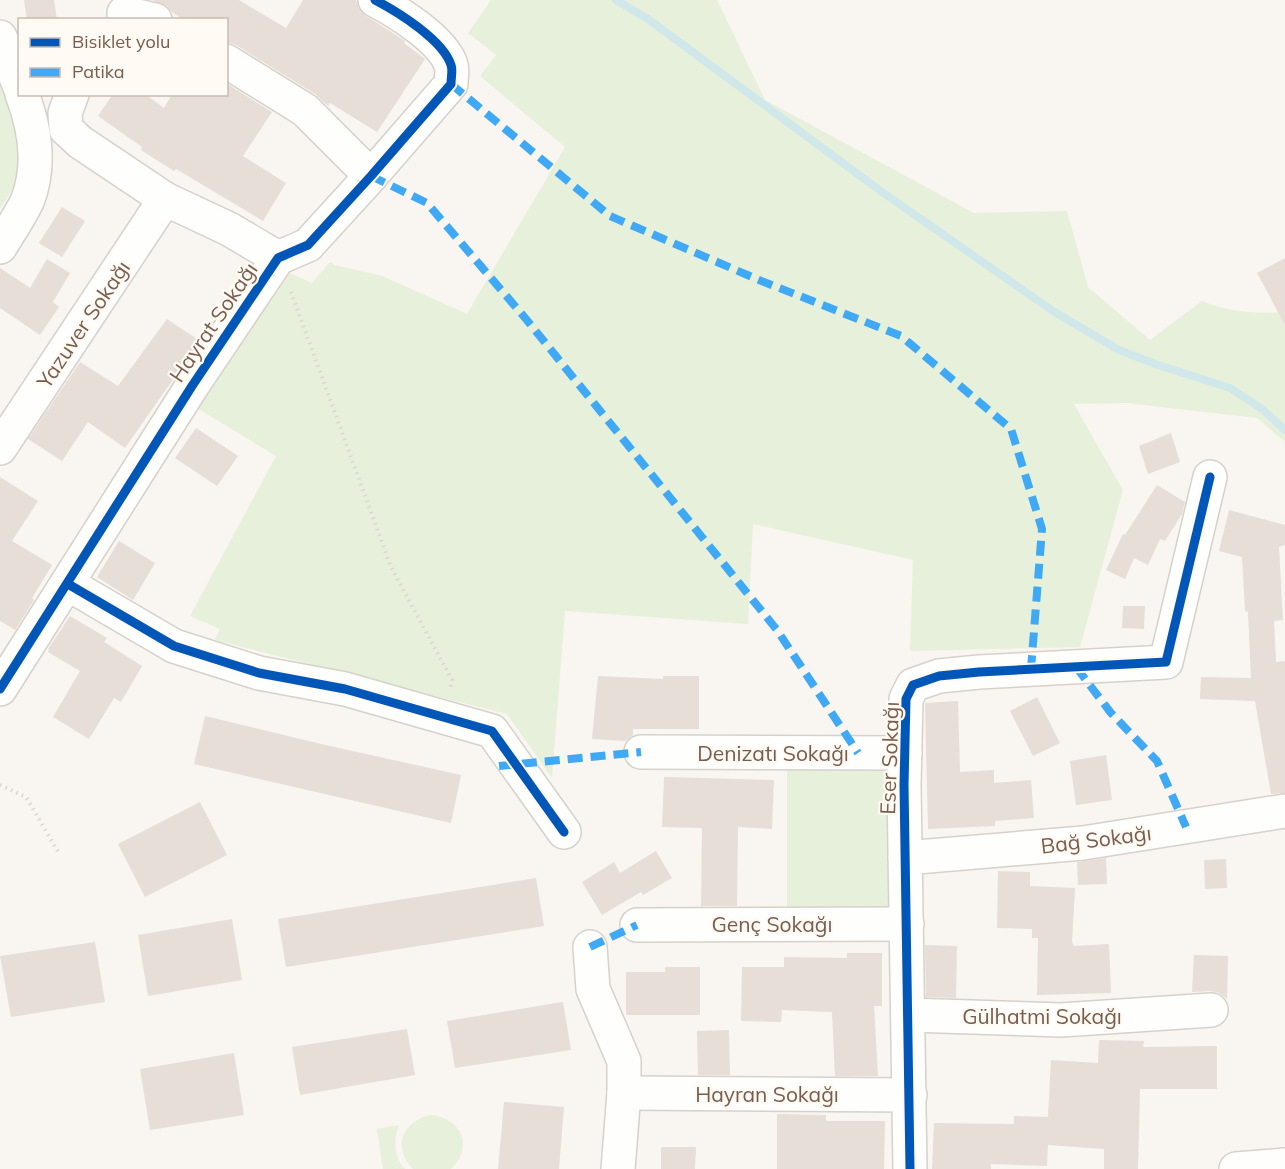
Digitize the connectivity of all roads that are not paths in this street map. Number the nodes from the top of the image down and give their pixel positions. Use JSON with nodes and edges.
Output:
{"nodes":[{"id":1,"x":375,"y":0,"type":"edge"},
{"id":2,"x":124,"y":11,"type":"edge"},
{"id":3,"x":148,"y":18,"type":"edge"},
{"id":4,"x":0,"y":37,"type":"edge"},
{"id":5,"x":228,"y":63,"type":"edge"},
{"id":6,"x":18,"y":82,"type":"edge"},
{"id":7,"x":23,"y":96,"type":"edge"},
{"id":8,"x":71,"y":96,"type":"edge"},
{"id":9,"x":371,"y":176,"type":"junction"},
{"id":10,"x":165,"y":199,"type":"junction"},
{"id":11,"x":0,"y":247,"type":"edge"},
{"id":12,"x":278,"y":258,"type":"junction"},
{"id":13,"x":0,"y":448,"type":"edge"},
{"id":14,"x":1210,"y":477,"type":"dead end"},
{"id":15,"x":68,"y":584,"type":"junction"},
{"id":16,"x":0,"y":689,"type":"edge"},
{"id":17,"x":641,"y":752,"type":"dead end"},
{"id":18,"x":905,"y":753,"type":"junction"},
{"id":19,"x":1285,"y":811,"type":"edge"},
{"id":20,"x":564,"y":832,"type":"dead end"},
{"id":21,"x":905,"y":858,"type":"junction"},
{"id":22,"x":907,"y":924,"type":"junction"},
{"id":23,"x":638,"y":925,"type":"dead end"},
{"id":24,"x":590,"y":947,"type":"dead end"},
{"id":25,"x":1211,"y":1010,"type":"dead end"},
{"id":26,"x":909,"y":1015,"type":"junction"},
{"id":27,"x":624,"y":1093,"type":"junction"},
{"id":28,"x":910,"y":1095,"type":"junction"},
{"id":29,"x":1285,"y":1165,"type":"edge"},
{"id":30,"x":618,"y":1169,"type":"edge"},
{"id":31,"x":910,"y":1169,"type":"edge"},
{"id":32,"x":1236,"y":1169,"type":"edge"}],
"edges":[{"from":1,"to":9,"type":"street","name":"Hayrat Sokağı"},
{"from":2,"to":3,"type":"street"},
{"from":4,"to":6,"type":"street"},
{"from":5,"to":9,"type":"street"},
{"from":7,"to":11,"type":"street"},
{"from":8,"to":10,"type":"street"},
{"from":9,"to":12,"type":"street","name":"Hayrat Sokağı"},
{"from":10,"to":12,"type":"street"},
{"from":10,"to":13,"type":"street","name":"Yazuver Sokağı"},
{"from":12,"to":15,"type":"street","name":"Hayrat Sokağı"},
{"from":14,"to":18,"type":"street","name":"Eser Sokağı"},
{"from":15,"to":16,"type":"street","name":"Hayrat Sokağı"},
{"from":15,"to":20,"type":"street"},
{"from":17,"to":18,"type":"street","name":"Denizatı Sokağı"},
{"from":18,"to":21,"type":"street","name":"Eser Sokağı"},
{"from":19,"to":21,"type":"street","name":"Bağ Sokağı"},
{"from":21,"to":22,"type":"street","name":"Eser Sokağı"},
{"from":22,"to":23,"type":"street","name":"Genç Sokağı"},
{"from":22,"to":26,"type":"street","name":"Eser Sokağı"},
{"from":24,"to":27,"type":"street"},
{"from":25,"to":26,"type":"street","name":"Gülhatmi Sokağı"},
{"from":26,"to":28,"type":"street","name":"Eser Sokağı"},
{"from":27,"to":28,"type":"street","name":"Hayran Sokağı"},
{"from":27,"to":30,"type":"street"},
{"from":28,"to":31,"type":"street","name":"Eser Sokağı"},
{"from":29,"to":32,"type":"street"}]}
